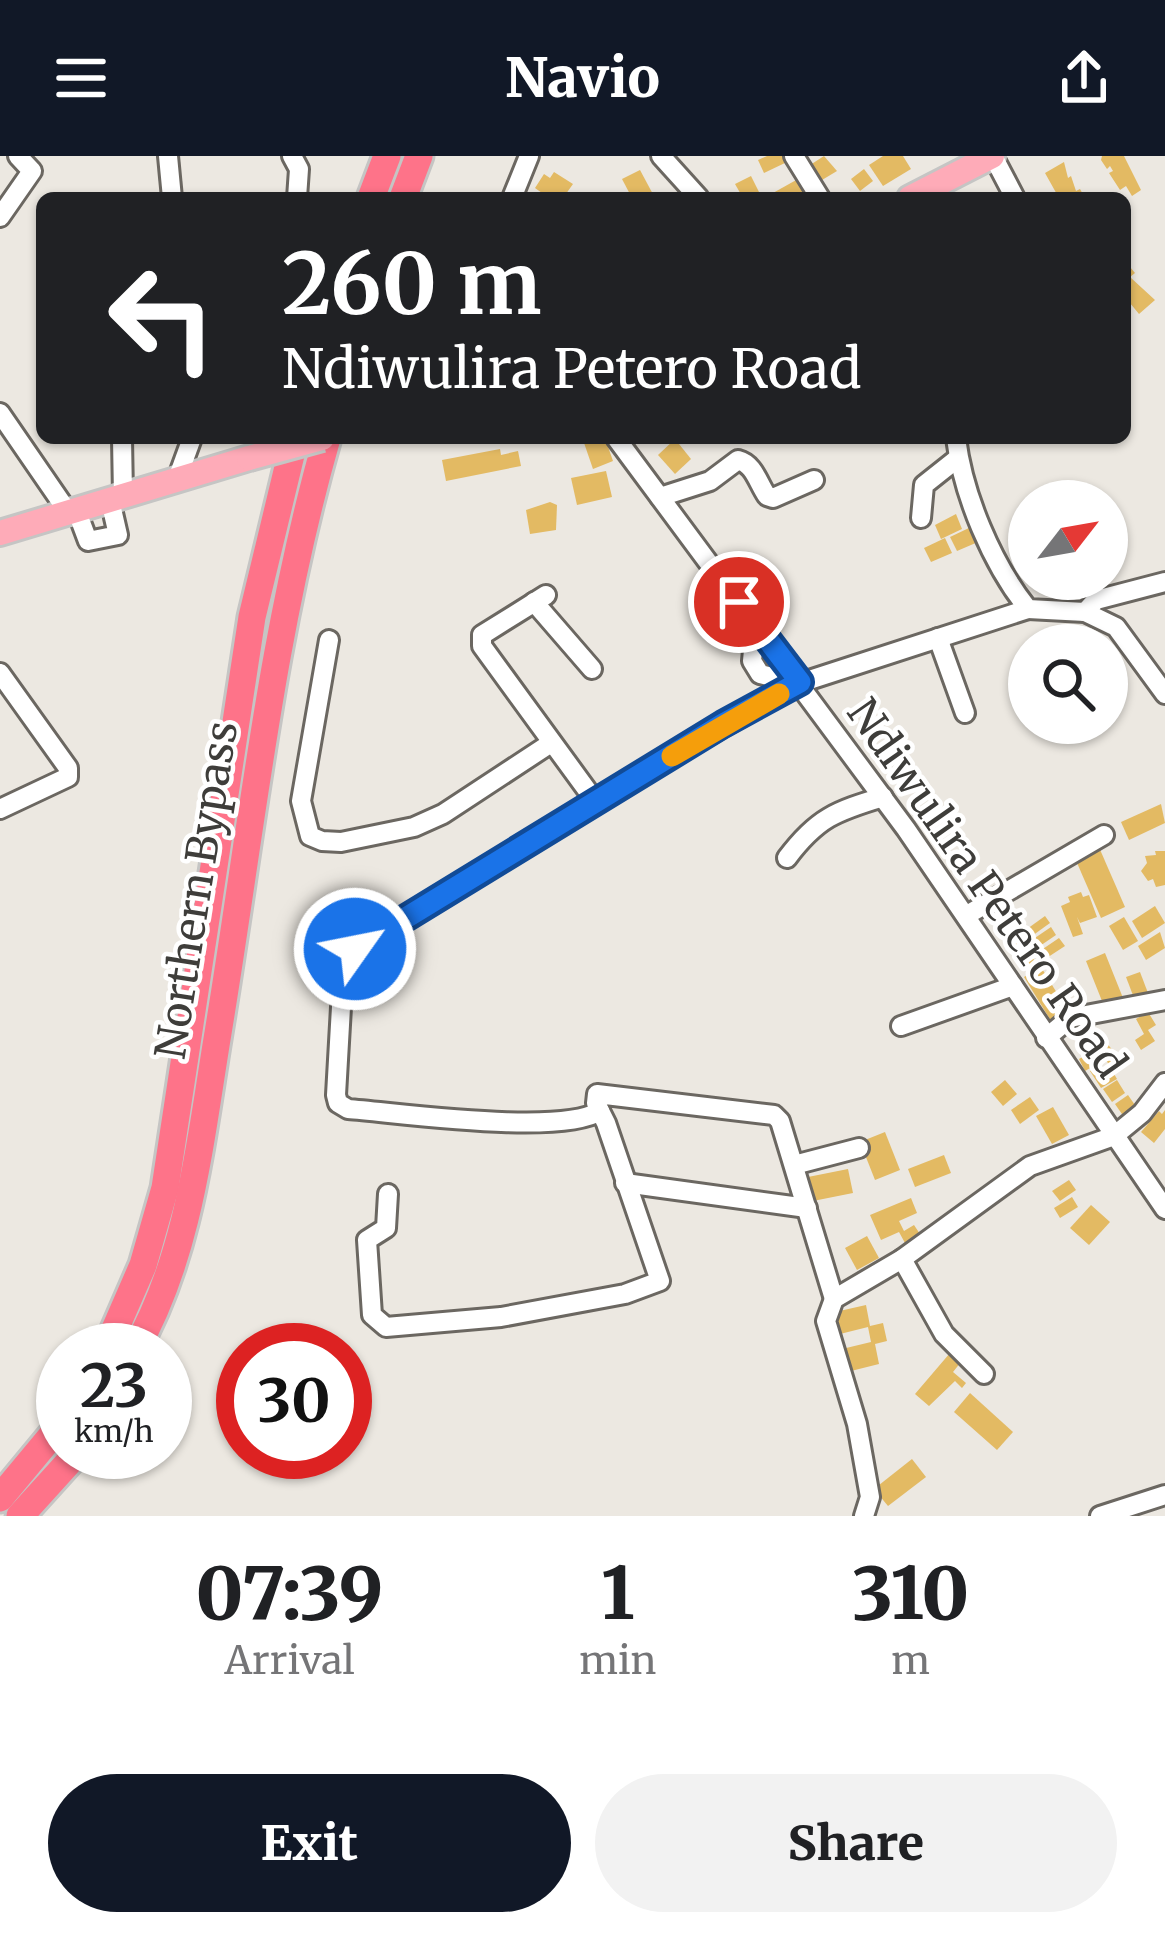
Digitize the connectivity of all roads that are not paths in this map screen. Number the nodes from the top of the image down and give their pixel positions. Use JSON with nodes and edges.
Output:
{"nodes":[{"id":1,"x":18,"y":156,"type":"edge"},
{"id":2,"x":168,"y":156,"type":"edge"},
{"id":3,"x":292,"y":156,"type":"edge"},
{"id":4,"x":387,"y":156,"type":"edge"},
{"id":5,"x":419,"y":156,"type":"edge"},
{"id":6,"x":529,"y":156,"type":"edge"},
{"id":7,"x":661,"y":156,"type":"edge"},
{"id":8,"x":794,"y":156,"type":"edge"},
{"id":9,"x":993,"y":156,"type":"edge"},
{"id":10,"x":171,"y":192,"type":"edge"},
{"id":11,"x":297,"y":192,"type":"edge"},
{"id":12,"x":373,"y":192,"type":"edge"},
{"id":13,"x":405,"y":192,"type":"edge"},
{"id":14,"x":514,"y":192,"type":"edge"},
{"id":15,"x":694,"y":192,"type":"edge"},
{"id":16,"x":816,"y":192,"type":"edge"},
{"id":17,"x":922,"y":192,"type":"edge"},
{"id":18,"x":1012,"y":192,"type":"edge"},
{"id":19,"x":0,"y":217,"type":"edge"},
{"id":20,"x":0,"y":412,"type":"edge"},
{"id":21,"x":122,"y":444,"type":"edge"},
{"id":22,"x":190,"y":444,"type":"edge"},
{"id":23,"x":295,"y":444,"type":"edge"},
{"id":24,"x":302,"y":444,"type":"edge"},
{"id":25,"x":323,"y":444,"type":"edge"},
{"id":26,"x":621,"y":444,"type":"edge"},
{"id":27,"x":957,"y":448,"type":"edge"},
{"id":28,"x":814,"y":480,"type":"dead end"},
{"id":29,"x":176,"y":482,"type":"junction"},
{"id":30,"x":660,"y":496,"type":"junction"},
{"id":31,"x":117,"y":498,"type":"junction"},
{"id":32,"x":72,"y":511,"type":"junction"},
{"id":33,"x":920,"y":518,"type":"dead end"},
{"id":34,"x":0,"y":533,"type":"edge"},
{"id":35,"x":1165,"y":582,"type":"edge"},
{"id":36,"x":1028,"y":609,"type":"junction"},
{"id":37,"x":1085,"y":613,"type":"junction"},
{"id":38,"x":938,"y":638,"type":"junction"},
{"id":39,"x":329,"y":640,"type":"dead end"},
{"id":40,"x":592,"y":669,"type":"dead end"},
{"id":41,"x":0,"y":673,"type":"edge"},
{"id":42,"x":796,"y":677,"type":"junction"},
{"id":43,"x":1165,"y":694,"type":"edge"},
{"id":44,"x":964,"y":713,"type":"dead end"},
{"id":45,"x":551,"y":743,"type":"junction"},
{"id":46,"x":883,"y":796,"type":"junction"},
{"id":47,"x":595,"y":801,"type":"junction"},
{"id":48,"x":0,"y":809,"type":"edge"},
{"id":49,"x":1104,"y":835,"type":"dead end"},
{"id":50,"x":787,"y":858,"type":"dead end"},
{"id":51,"x":967,"y":915,"type":"junction"},
{"id":52,"x":1013,"y":986,"type":"junction"},
{"id":53,"x":1165,"y":1000,"type":"edge"},
{"id":54,"x":901,"y":1026,"type":"dead end"},
{"id":55,"x":1046,"y":1038,"type":"junction"},
{"id":56,"x":1165,"y":1082,"type":"edge"},
{"id":57,"x":600,"y":1111,"type":"junction"},
{"id":58,"x":1114,"y":1136,"type":"junction"},
{"id":59,"x":859,"y":1148,"type":"dead end"},
{"id":60,"x":794,"y":1166,"type":"junction"},
{"id":61,"x":626,"y":1183,"type":"junction"},
{"id":62,"x":388,"y":1194,"type":"dead end"},
{"id":63,"x":807,"y":1208,"type":"junction"},
{"id":64,"x":1165,"y":1209,"type":"edge"},
{"id":65,"x":902,"y":1259,"type":"junction"},
{"id":66,"x":834,"y":1298,"type":"junction"},
{"id":67,"x":118,"y":1323,"type":"edge"},
{"id":68,"x":150,"y":1323,"type":"edge"},
{"id":69,"x":984,"y":1374,"type":"dead end"},
{"id":70,"x":36,"y":1455,"type":"edge"},
{"id":71,"x":54,"y":1479,"type":"edge"},
{"id":72,"x":1165,"y":1495,"type":"edge"},
{"id":73,"x":0,"y":1498,"type":"edge"},
{"id":74,"x":20,"y":1516,"type":"edge"},
{"id":75,"x":864,"y":1516,"type":"edge"},
{"id":76,"x":1100,"y":1516,"type":"edge"}],
"edges":[{"from":1,"to":19,"type":"street"},
{"from":2,"to":10,"type":"street"},
{"from":3,"to":11,"type":"street"},
{"from":4,"to":12,"type":"highway"},
{"from":5,"to":13,"type":"highway"},
{"from":6,"to":14,"type":"street"},
{"from":7,"to":15,"type":"street"},
{"from":8,"to":16,"type":"street"},
{"from":9,"to":17,"type":"main road"},
{"from":9,"to":18,"type":"street"},
{"from":20,"to":32,"type":"street"},
{"from":21,"to":31,"type":"street"},
{"from":22,"to":29,"type":"street"},
{"from":23,"to":67,"type":"highway","name":"Northern Bypass"},
{"from":24,"to":29,"type":"main road","bridge":true},
{"from":25,"to":68,"type":"highway","name":"Northern Bypass"},
{"from":26,"to":30,"type":"street","name":"Ndiwulira Petero Road"},
{"from":27,"to":33,"type":"street"},
{"from":27,"to":36,"type":"street"},
{"from":28,"to":30,"type":"street"},
{"from":29,"to":31,"type":"main road"},
{"from":30,"to":42,"type":"street","name":"Ndiwulira Petero Road"},
{"from":31,"to":32,"type":"main road"},
{"from":31,"to":32,"type":"street"},
{"from":32,"to":34,"type":"main road"},
{"from":35,"to":37,"type":"street"},
{"from":36,"to":37,"type":"street"},
{"from":36,"to":38,"type":"street"},
{"from":37,"to":43,"type":"street"},
{"from":38,"to":42,"type":"street"},
{"from":38,"to":44,"type":"street"},
{"from":39,"to":45,"type":"street"},
{"from":40,"to":45,"type":"street"},
{"from":41,"to":48,"type":"street"},
{"from":42,"to":46,"type":"street","name":"Ndiwulira Petero Road"},
{"from":42,"to":47,"type":"street"},
{"from":45,"to":47,"type":"street"},
{"from":46,"to":50,"type":"street"},
{"from":46,"to":51,"type":"street","name":"Ndiwulira Petero Road"},
{"from":47,"to":57,"type":"street"},
{"from":49,"to":51,"type":"street"},
{"from":51,"to":52,"type":"street","name":"Ndiwulira Petero Road"},
{"from":52,"to":54,"type":"street"},
{"from":52,"to":55,"type":"street","name":"Ndiwulira Petero Road"},
{"from":53,"to":55,"type":"street"},
{"from":55,"to":58,"type":"street","name":"Ndiwulira Petero Road"},
{"from":56,"to":58,"type":"street"},
{"from":57,"to":60,"type":"street"},
{"from":57,"to":61,"type":"street"},
{"from":58,"to":64,"type":"street","name":"Ndiwulira Petero Road"},
{"from":58,"to":65,"type":"street"},
{"from":59,"to":60,"type":"street"},
{"from":60,"to":63,"type":"street"},
{"from":61,"to":62,"type":"street"},
{"from":61,"to":63,"type":"street"},
{"from":63,"to":66,"type":"street"},
{"from":65,"to":66,"type":"street"},
{"from":65,"to":69,"type":"street"},
{"from":66,"to":75,"type":"street"},
{"from":70,"to":73,"type":"highway"},
{"from":71,"to":74,"type":"highway"},
{"from":72,"to":76,"type":"street"}]}
